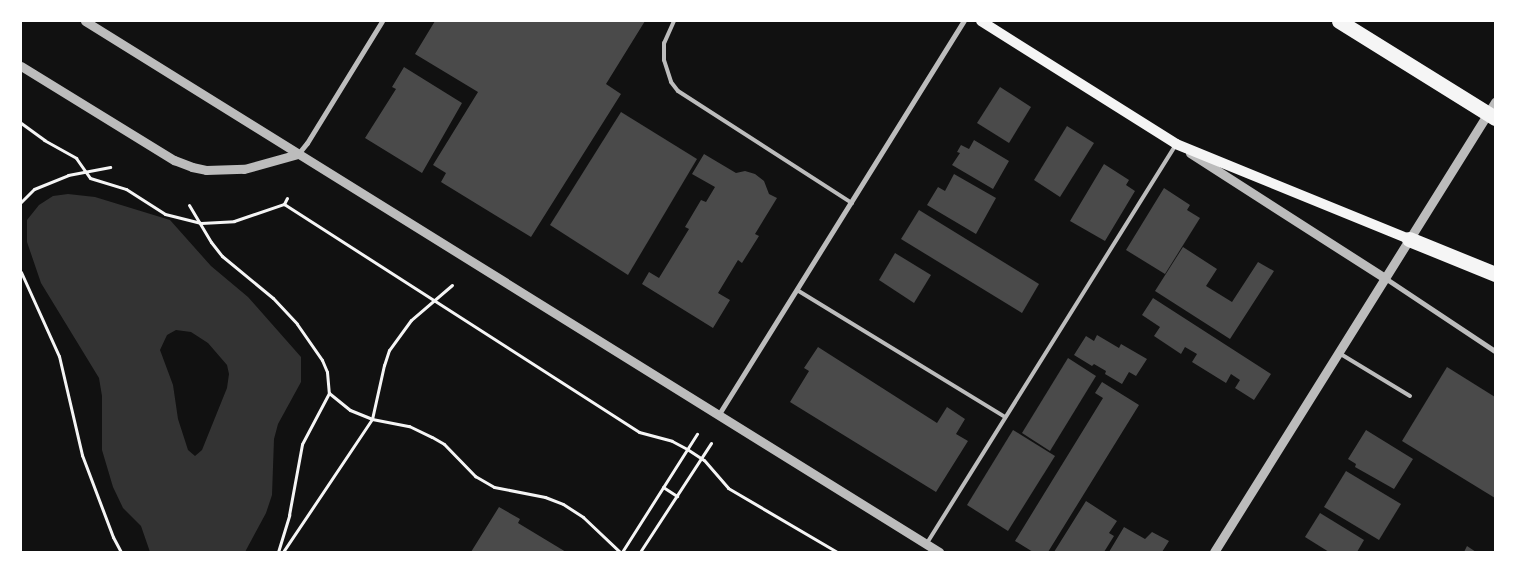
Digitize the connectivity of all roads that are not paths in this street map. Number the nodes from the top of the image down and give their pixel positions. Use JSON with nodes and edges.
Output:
{"nodes":[{"id":1,"x":86,"y":21,"type":"edge"},
{"id":2,"x":382,"y":21,"type":"edge"},
{"id":3,"x":674,"y":21,"type":"edge"},
{"id":4,"x":964,"y":21,"type":"edge"},
{"id":5,"x":981,"y":21,"type":"edge"},
{"id":6,"x":1339,"y":21,"type":"edge"},
{"id":7,"x":21,"y":66,"type":"edge"},
{"id":8,"x":1495,"y":102,"type":"edge"},
{"id":9,"x":1495,"y":118,"type":"edge"},
{"id":10,"x":1176,"y":144,"type":"junction"},
{"id":11,"x":298,"y":154,"type":"junction"},
{"id":12,"x":852,"y":203,"type":"junction"},
{"id":13,"x":1409,"y":239,"type":"junction"},
{"id":14,"x":1495,"y":274,"type":"edge"},
{"id":15,"x":1384,"y":278,"type":"junction"},
{"id":16,"x":798,"y":290,"type":"junction"},
{"id":17,"x":1495,"y":351,"type":"edge"},
{"id":18,"x":1338,"y":352,"type":"junction"},
{"id":19,"x":1410,"y":396,"type":"dead end"},
{"id":20,"x":719,"y":414,"type":"junction"},
{"id":21,"x":1005,"y":417,"type":"junction"},
{"id":22,"x":926,"y":544,"type":"junction"},
{"id":23,"x":940,"y":552,"type":"edge"},
{"id":24,"x":1214,"y":552,"type":"edge"}],
"edges":[{"from":1,"to":11,"type":"street"},
{"from":2,"to":11,"type":"street"},
{"from":3,"to":12,"type":"lane"},
{"from":4,"to":12,"type":"street"},
{"from":5,"to":10,"type":"main road"},
{"from":6,"to":9,"type":"highway"},
{"from":7,"to":11,"type":"street"},
{"from":8,"to":13,"type":"street"},
{"from":10,"to":13,"type":"main road"},
{"from":10,"to":15,"type":"street"},
{"from":10,"to":21,"type":"lane"},
{"from":11,"to":20,"type":"street"},
{"from":12,"to":16,"type":"street"},
{"from":13,"to":14,"type":"highway"},
{"from":13,"to":15,"type":"street"},
{"from":15,"to":17,"type":"street"},
{"from":15,"to":18,"type":"street"},
{"from":16,"to":20,"type":"street"},
{"from":16,"to":21,"type":"lane"},
{"from":18,"to":19,"type":"lane"},
{"from":18,"to":24,"type":"street"},
{"from":20,"to":22,"type":"street"},
{"from":21,"to":22,"type":"lane"},
{"from":22,"to":23,"type":"street"}]}
